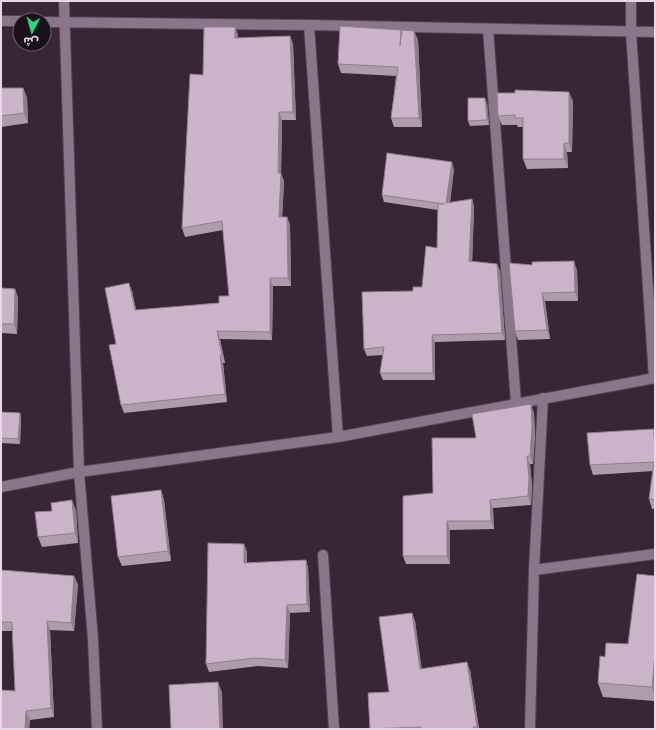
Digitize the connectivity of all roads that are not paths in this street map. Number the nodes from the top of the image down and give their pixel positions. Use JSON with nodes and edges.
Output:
{"nodes":[{"id":1,"x":64,"y":1,"type":"edge"},
{"id":2,"x":631,"y":1,"type":"edge"},
{"id":3,"x":1,"y":21,"type":"edge"},
{"id":4,"x":12,"y":21,"type":"edge"},
{"id":5,"x":52,"y":22,"type":"edge"},
{"id":6,"x":64,"y":23,"type":"junction"},
{"id":7,"x":309,"y":25,"type":"junction"},
{"id":8,"x":488,"y":29,"type":"junction"},
{"id":9,"x":631,"y":32,"type":"junction"},
{"id":10,"x":655,"y":32,"type":"edge"},
{"id":11,"x":654,"y":378,"type":"edge"},
{"id":12,"x":542,"y":398,"type":"junction"},
{"id":13,"x":516,"y":403,"type":"junction"},
{"id":14,"x":338,"y":437,"type":"junction"},
{"id":15,"x":80,"y":472,"type":"junction"},
{"id":16,"x":1,"y":486,"type":"edge"},
{"id":17,"x":655,"y":554,"type":"edge"},
{"id":18,"x":323,"y":555,"type":"dead end"},
{"id":19,"x":534,"y":570,"type":"junction"},
{"id":20,"x":97,"y":729,"type":"edge"},
{"id":21,"x":334,"y":729,"type":"edge"},
{"id":22,"x":530,"y":729,"type":"edge"}],
"edges":[{"from":1,"to":6,"type":"street"},
{"from":2,"to":9,"type":"street"},
{"from":3,"to":4,"type":"street"},
{"from":5,"to":6,"type":"street"},
{"from":6,"to":7,"type":"street"},
{"from":6,"to":15,"type":"street"},
{"from":7,"to":8,"type":"street"},
{"from":7,"to":14,"type":"street"},
{"from":8,"to":9,"type":"street"},
{"from":8,"to":13,"type":"street"},
{"from":9,"to":10,"type":"street"},
{"from":9,"to":11,"type":"street"},
{"from":11,"to":12,"type":"street"},
{"from":12,"to":13,"type":"street"},
{"from":12,"to":19,"type":"street"},
{"from":13,"to":14,"type":"street"},
{"from":14,"to":15,"type":"street"},
{"from":15,"to":16,"type":"street"},
{"from":15,"to":20,"type":"street"},
{"from":17,"to":19,"type":"street"},
{"from":18,"to":21,"type":"street"},
{"from":19,"to":22,"type":"street"}]}
